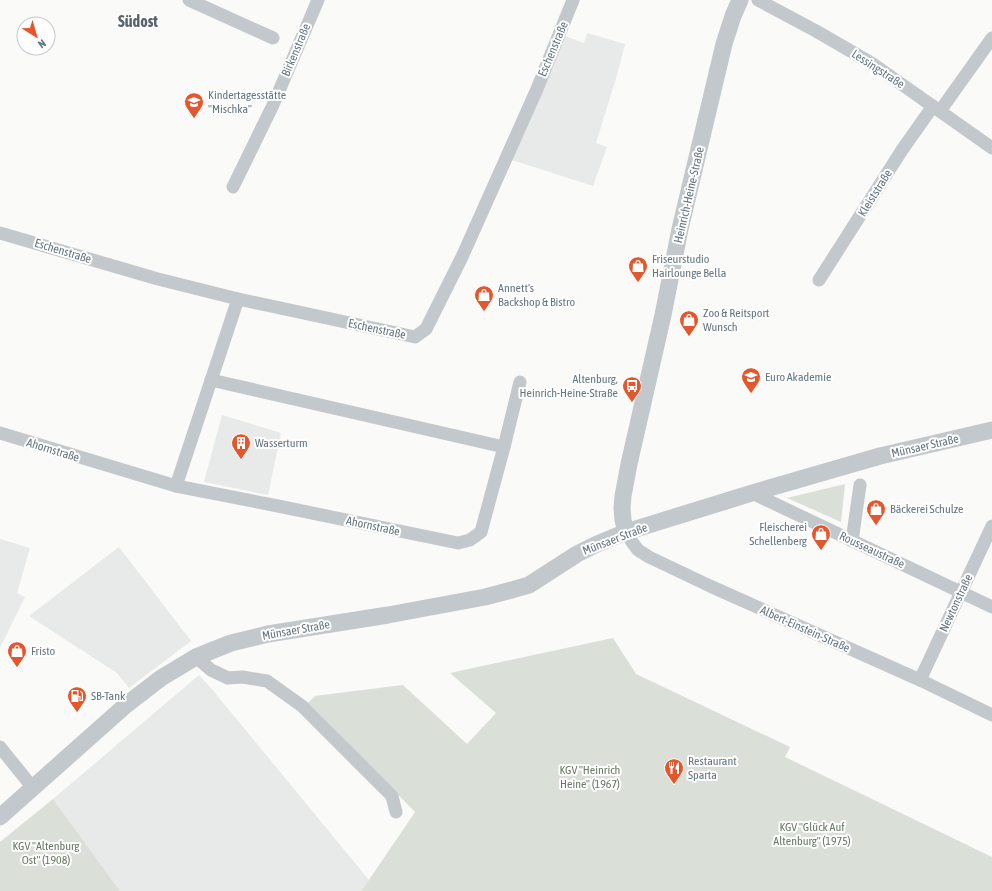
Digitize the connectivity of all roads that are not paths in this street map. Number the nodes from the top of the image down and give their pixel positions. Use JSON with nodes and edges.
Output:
{"nodes":[{"id":1,"x":189,"y":0,"type":"edge"},
{"id":2,"x":318,"y":0,"type":"edge"},
{"id":3,"x":574,"y":0,"type":"edge"},
{"id":4,"x":740,"y":0,"type":"edge"},
{"id":5,"x":758,"y":0,"type":"edge"},
{"id":6,"x":273,"y":38,"type":"dead end"},
{"id":7,"x":992,"y":38,"type":"edge"},
{"id":8,"x":936,"y":109,"type":"junction"},
{"id":9,"x":992,"y":148,"type":"edge"},
{"id":10,"x":233,"y":188,"type":"dead end"},
{"id":11,"x":0,"y":232,"type":"edge"},
{"id":12,"x":819,"y":280,"type":"dead end"},
{"id":13,"x":238,"y":299,"type":"junction"},
{"id":14,"x":211,"y":380,"type":"junction"},
{"id":15,"x":520,"y":382,"type":"dead end"},
{"id":16,"x":992,"y":430,"type":"edge"},
{"id":17,"x":0,"y":434,"type":"edge"},
{"id":18,"x":504,"y":446,"type":"junction"},
{"id":19,"x":176,"y":486,"type":"junction"},
{"id":20,"x":860,"y":486,"type":"dead end"},
{"id":21,"x":752,"y":493,"type":"junction"},
{"id":22,"x":992,"y":526,"type":"edge"},
{"id":23,"x":626,"y":532,"type":"junction"},
{"id":24,"x":852,"y":541,"type":"junction"},
{"id":25,"x":961,"y":592,"type":"junction"},
{"id":26,"x":992,"y":607,"type":"edge"},
{"id":27,"x":196,"y":657,"type":"junction"},
{"id":28,"x":920,"y":680,"type":"junction"},
{"id":29,"x":992,"y":715,"type":"edge"},
{"id":30,"x":0,"y":747,"type":"edge"},
{"id":31,"x":33,"y":788,"type":"junction"},
{"id":32,"x":396,"y":812,"type":"dead end"},
{"id":33,"x":0,"y":817,"type":"edge"}],
"edges":[{"from":1,"to":6,"type":"street"},
{"from":2,"to":10,"type":"street","name":"Birkenstraße"},
{"from":3,"to":13,"type":"street","name":"Eschenstraße"},
{"from":4,"to":23,"type":"street","name":"Heinrich-Heine-Straße"},
{"from":5,"to":8,"type":"street","name":"Lessingstraße"},
{"from":7,"to":8,"type":"street","name":"Kleiststraße"},
{"from":8,"to":9,"type":"street","name":"Lessingstraße"},
{"from":8,"to":12,"type":"street","name":"Kleiststraße"},
{"from":11,"to":13,"type":"street","name":"Eschenstraße"},
{"from":13,"to":14,"type":"street"},
{"from":14,"to":18,"type":"street"},
{"from":14,"to":19,"type":"street"},
{"from":15,"to":18,"type":"street","name":"Ahornstraße"},
{"from":16,"to":21,"type":"street","name":"Münsaer Straße"},
{"from":17,"to":19,"type":"street","name":"Ahornstraße"},
{"from":18,"to":19,"type":"street","name":"Ahornstraße"},
{"from":20,"to":24,"type":"street"},
{"from":21,"to":23,"type":"street","name":"Münsaer Straße"},
{"from":21,"to":24,"type":"street","name":"Rousseaustraße"},
{"from":22,"to":25,"type":"street","name":"Newtonstraße"},
{"from":23,"to":27,"type":"street","name":"Münsaer Straße"},
{"from":23,"to":28,"type":"street","name":"Albert-Einstein-Straße"},
{"from":24,"to":25,"type":"street","name":"Rousseaustraße"},
{"from":25,"to":26,"type":"street","name":"Rousseaustraße"},
{"from":25,"to":28,"type":"street","name":"Newtonstraße"},
{"from":27,"to":31,"type":"street","name":"Münsaer Straße"},
{"from":27,"to":32,"type":"street"},
{"from":28,"to":29,"type":"street","name":"Albert-Einstein-Straße"},
{"from":30,"to":31,"type":"street"},
{"from":31,"to":33,"type":"street","name":"Münsaer Straße"}]}
